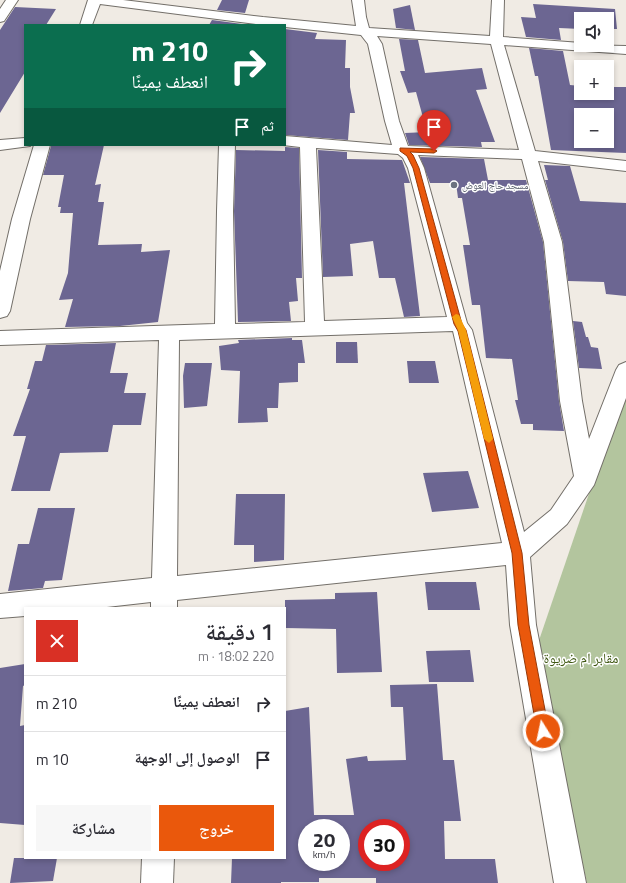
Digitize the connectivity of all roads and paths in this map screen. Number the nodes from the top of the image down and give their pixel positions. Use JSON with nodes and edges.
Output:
{"nodes":[{"id":1,"x":12,"y":0,"type":"edge"},
{"id":2,"x":95,"y":0,"type":"edge"},
{"id":3,"x":358,"y":0,"type":"edge"},
{"id":4,"x":498,"y":0,"type":"edge"},
{"id":5,"x":168,"y":4,"type":"edge"},
{"id":6,"x":191,"y":12,"type":"junction"},
{"id":7,"x":0,"y":18,"type":"edge"},
{"id":8,"x":263,"y":23,"type":"edge"},
{"id":9,"x":86,"y":24,"type":"edge"},
{"id":10,"x":189,"y":24,"type":"edge"},
{"id":11,"x":276,"y":24,"type":"edge"},
{"id":12,"x":286,"y":25,"type":"edge"},
{"id":13,"x":364,"y":31,"type":"junction"},
{"id":14,"x":496,"y":40,"type":"junction"},
{"id":15,"x":626,"y":50,"type":"edge"},
{"id":16,"x":286,"y":141,"type":"edge"},
{"id":17,"x":24,"y":143,"type":"edge"},
{"id":18,"x":308,"y":143,"type":"junction"},
{"id":19,"x":0,"y":145,"type":"edge"},
{"id":20,"x":42,"y":146,"type":"edge"},
{"id":21,"x":227,"y":146,"type":"edge"},
{"id":22,"x":402,"y":150,"type":"junction"},
{"id":23,"x":529,"y":155,"type":"junction"},
{"id":24,"x":626,"y":166,"type":"edge"},
{"id":25,"x":0,"y":311,"type":"edge"},
{"id":26,"x":458,"y":324,"type":"junction"},
{"id":27,"x":315,"y":328,"type":"junction"},
{"id":28,"x":225,"y":331,"type":"junction"},
{"id":29,"x":169,"y":333,"type":"junction"},
{"id":30,"x":0,"y":338,"type":"edge"},
{"id":31,"x":626,"y":370,"type":"edge"},
{"id":32,"x":586,"y":478,"type":"junction"},
{"id":33,"x":517,"y":553,"type":"junction"},
{"id":34,"x":164,"y":599,"type":"edge"},
{"id":35,"x":0,"y":606,"type":"edge"},
{"id":36,"x":158,"y":859,"type":"edge"},
{"id":37,"x":157,"y":883,"type":"edge"},
{"id":38,"x":570,"y":883,"type":"edge"}],
"edges":[{"from":1,"to":7,"type":"street"},
{"from":2,"to":5,"type":"street"},
{"from":2,"to":9,"type":"street"},
{"from":3,"to":13,"type":"street"},
{"from":4,"to":14,"type":"street"},
{"from":5,"to":6,"type":"street"},
{"from":6,"to":8,"type":"street"},
{"from":6,"to":10,"type":"street"},
{"from":8,"to":11,"type":"street"},
{"from":12,"to":13,"type":"street"},
{"from":13,"to":14,"type":"street"},
{"from":13,"to":22,"type":"street"},
{"from":14,"to":15,"type":"street"},
{"from":14,"to":23,"type":"street"},
{"from":16,"to":18,"type":"street"},
{"from":17,"to":19,"type":"street"},
{"from":18,"to":22,"type":"street"},
{"from":18,"to":27,"type":"street"},
{"from":20,"to":25,"type":"street"},
{"from":21,"to":28,"type":"street"},
{"from":22,"to":23,"type":"street"},
{"from":22,"to":26,"type":"street"},
{"from":23,"to":24,"type":"street"},
{"from":23,"to":32,"type":"street"},
{"from":26,"to":27,"type":"street"},
{"from":26,"to":33,"type":"street"},
{"from":27,"to":28,"type":"street"},
{"from":28,"to":29,"type":"street"},
{"from":29,"to":30,"type":"street"},
{"from":29,"to":34,"type":"street"},
{"from":31,"to":32,"type":"street"},
{"from":32,"to":33,"type":"street"},
{"from":33,"to":34,"type":"street"},
{"from":33,"to":38,"type":"street"},
{"from":34,"to":35,"type":"street"},
{"from":36,"to":37,"type":"street"}]}
